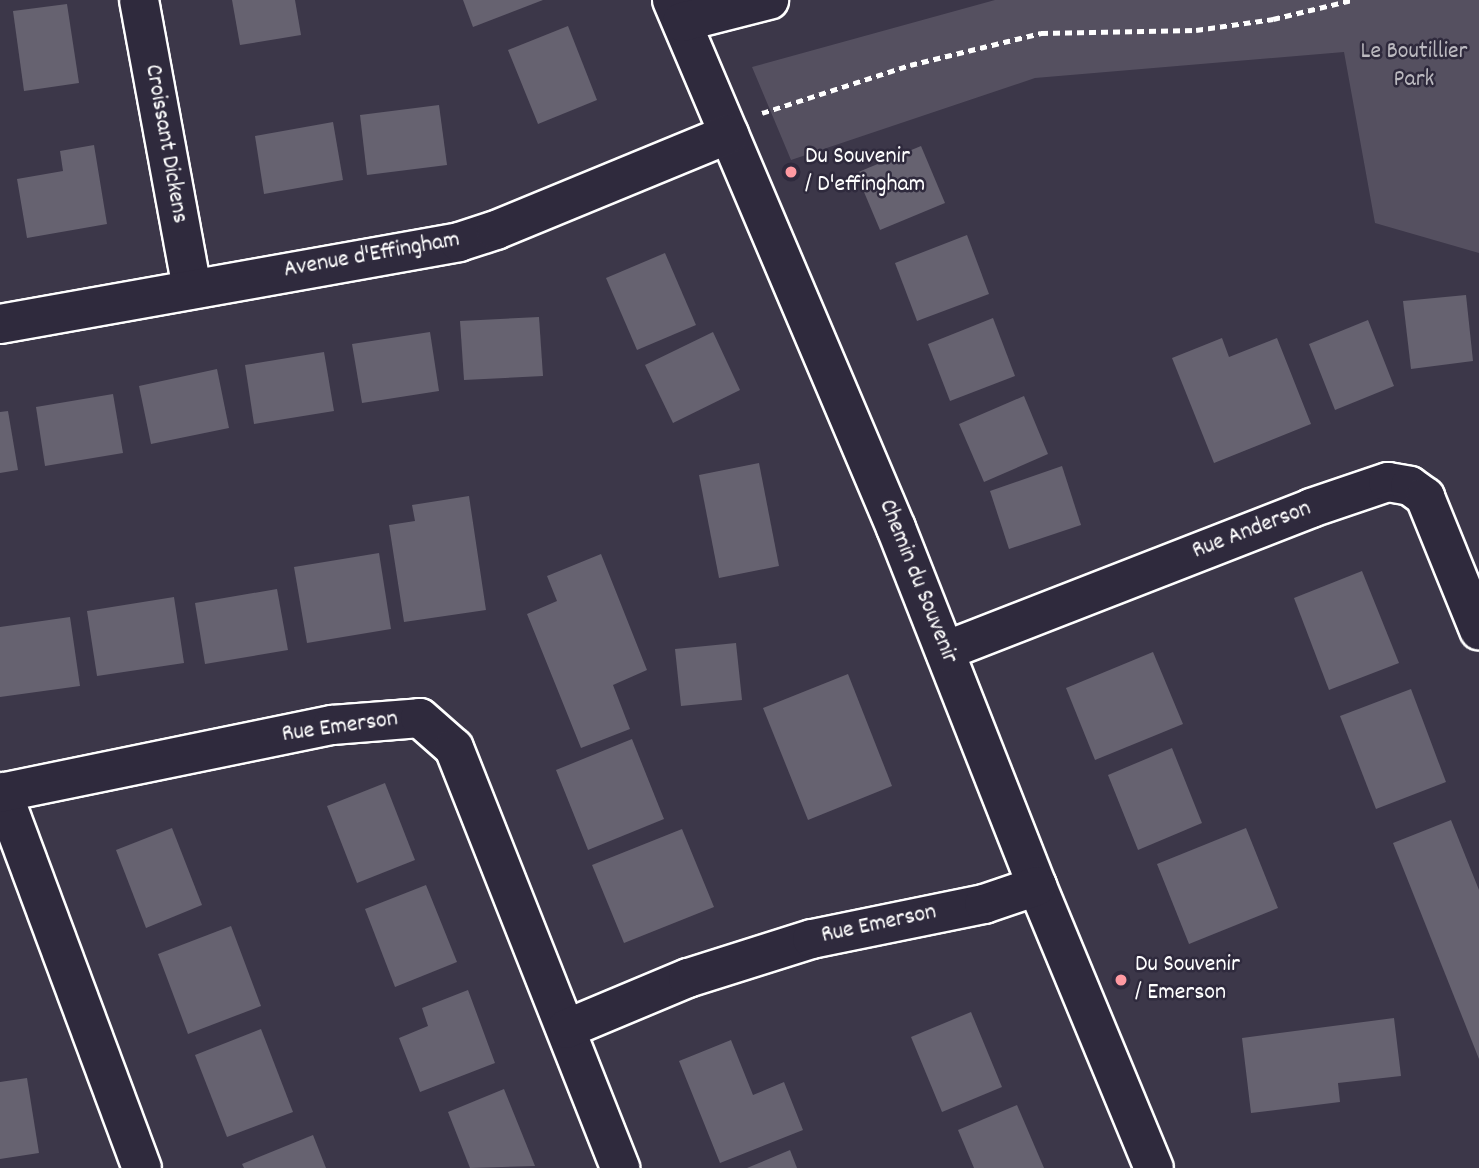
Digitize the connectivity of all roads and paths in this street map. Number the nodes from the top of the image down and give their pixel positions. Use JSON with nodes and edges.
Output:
{"nodes":[{"id":1,"x":139,"y":0,"type":"edge"},
{"id":2,"x":1352,"y":0,"type":"edge"},
{"id":3,"x":762,"y":1,"type":"edge"},
{"id":4,"x":677,"y":11,"type":"edge"},
{"id":5,"x":765,"y":111,"type":"dead end"},
{"id":6,"x":729,"y":134,"type":"junction"},
{"id":7,"x":192,"y":289,"type":"junction"},
{"id":8,"x":0,"y":324,"type":"edge"},
{"id":9,"x":1479,"y":630,"type":"edge"},
{"id":10,"x":945,"y":650,"type":"junction"},
{"id":11,"x":1,"y":792,"type":"edge"},
{"id":12,"x":1037,"y":886,"type":"junction"},
{"id":13,"x":566,"y":1029,"type":"junction"},
{"id":14,"x":142,"y":1168,"type":"edge"},
{"id":15,"x":620,"y":1168,"type":"edge"},
{"id":16,"x":1154,"y":1168,"type":"edge"}],
"edges":[{"from":1,"to":7,"type":"street","name":"Croissant Dickens"},
{"from":2,"to":5,"type":"path"},
{"from":3,"to":4,"type":"street"},
{"from":4,"to":6,"type":"street","name":"Chemin du Souvenir"},
{"from":6,"to":7,"type":"street","name":"Avenue d'Effingham"},
{"from":6,"to":10,"type":"street","name":"Chemin du Souvenir"},
{"from":7,"to":8,"type":"street","name":"Avenue d'Effingham"},
{"from":9,"to":10,"type":"street","name":"Rue Anderson"},
{"from":10,"to":12,"type":"street","name":"Chemin du Souvenir"},
{"from":11,"to":13,"type":"street","name":"Rue Emerson"},
{"from":11,"to":14,"type":"street","name":"Rue Emerson"},
{"from":12,"to":13,"type":"street","name":"Rue Emerson"},
{"from":12,"to":16,"type":"street","name":"Chemin du Souvenir"},
{"from":13,"to":15,"type":"street","name":"Rue Emerson"}]}
